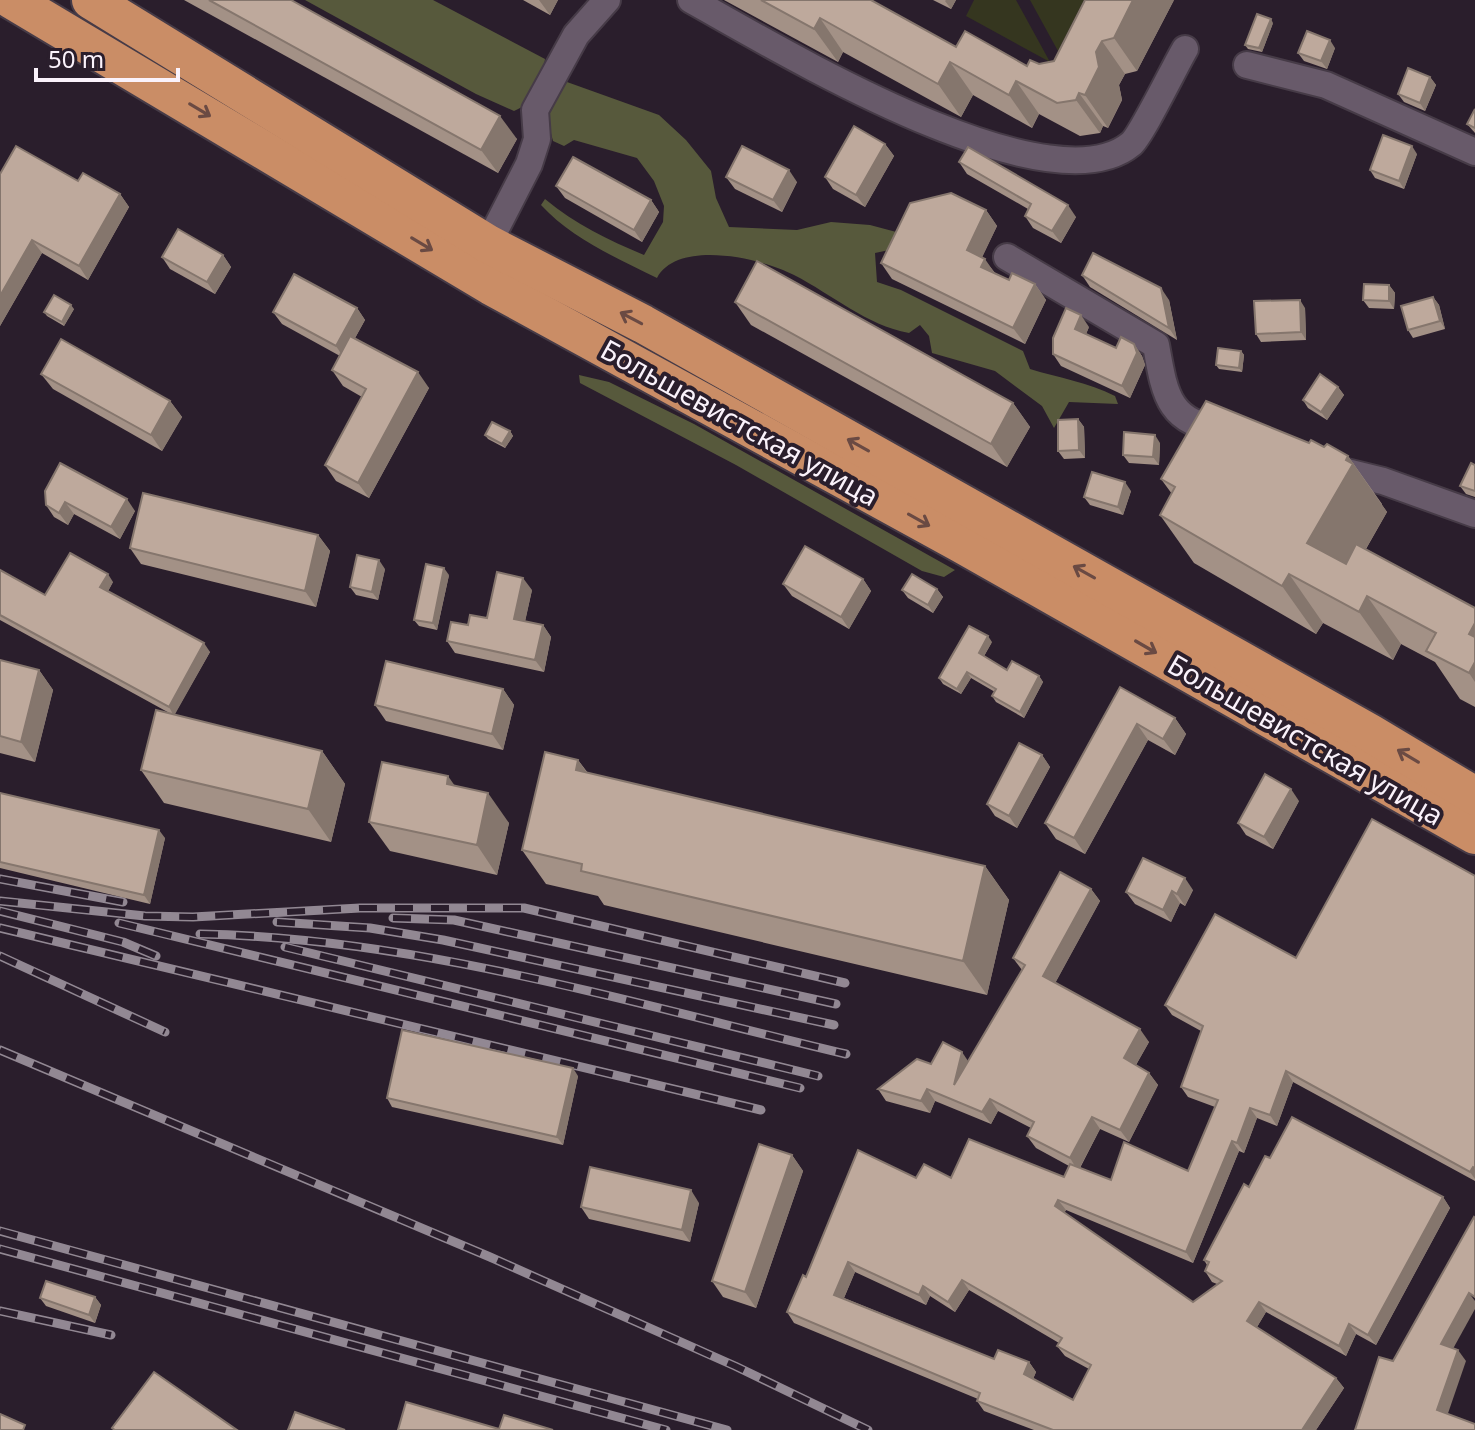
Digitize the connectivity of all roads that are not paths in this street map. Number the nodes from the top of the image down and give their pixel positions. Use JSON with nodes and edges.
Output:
{"nodes":[{"id":1,"x":12,"y":0,"type":"edge"},
{"id":2,"x":91,"y":0,"type":"edge"},
{"id":3,"x":607,"y":0,"type":"edge"},
{"id":4,"x":691,"y":0,"type":"edge"},
{"id":5,"x":1185,"y":49,"type":"dead end"},
{"id":6,"x":1247,"y":65,"type":"dead end"},
{"id":7,"x":1475,"y":152,"type":"edge"},
{"id":8,"x":488,"y":244,"type":"junction"},
{"id":9,"x":1007,"y":257,"type":"dead end"},
{"id":10,"x":1250,"y":437,"type":"edge"},
{"id":11,"x":1304,"y":458,"type":"edge"},
{"id":12,"x":1475,"y":514,"type":"edge"},
{"id":13,"x":1475,"y":796,"type":"edge"},
{"id":14,"x":1475,"y":835,"type":"edge"}],
"edges":[{"from":1,"to":14,"type":"highway","name":"Большевистская улица","one_way":true},
{"from":2,"to":8,"type":"highway","name":"Большевистская улица"},
{"from":3,"to":8,"type":"street"},
{"from":4,"to":5,"type":"street"},
{"from":6,"to":7,"type":"street"},
{"from":13,"to":8,"type":"highway","name":"Большевистская улица","one_way":true},
{"from":9,"to":10,"type":"street"},
{"from":11,"to":12,"type":"street"}]}
